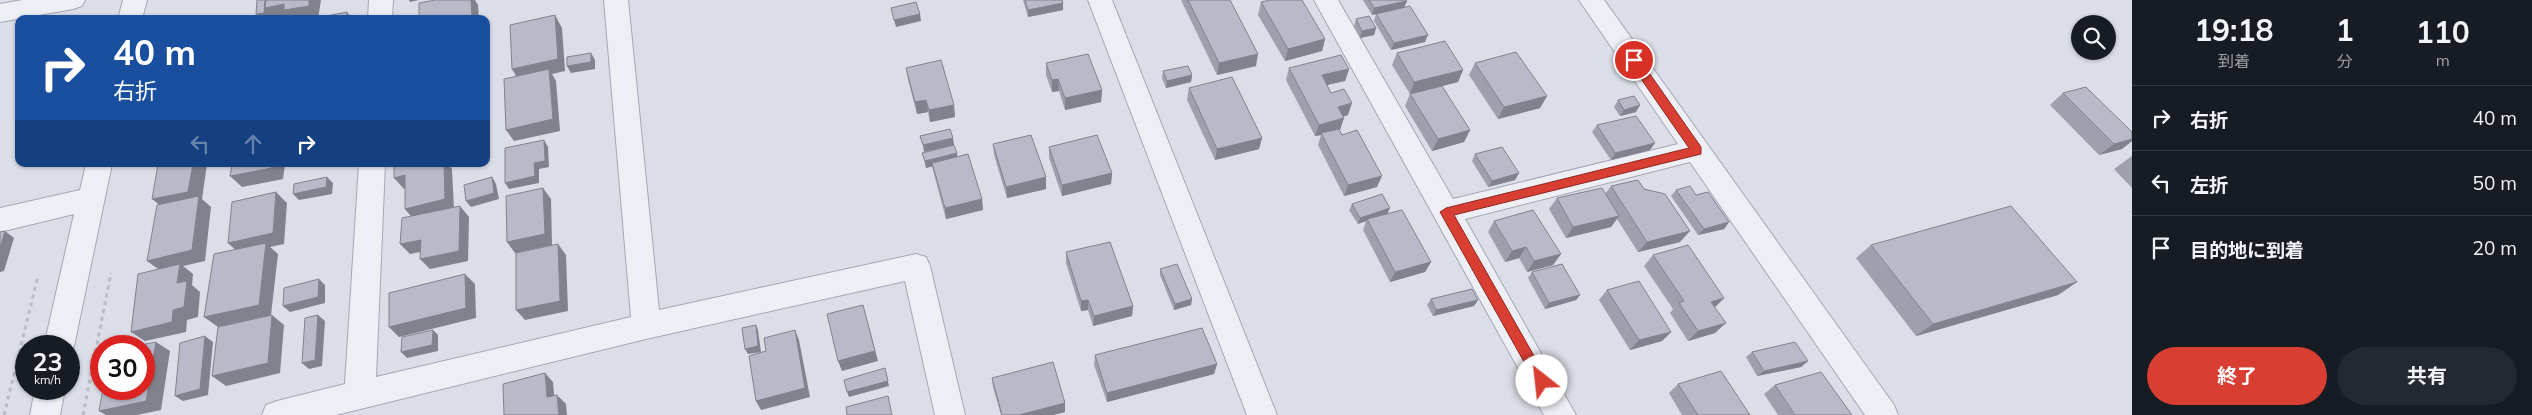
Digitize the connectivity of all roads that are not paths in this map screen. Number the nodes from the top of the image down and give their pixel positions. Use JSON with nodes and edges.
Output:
{"nodes":[{"id":1,"x":73,"y":0,"type":"edge"},
{"id":2,"x":134,"y":0,"type":"edge"},
{"id":3,"x":381,"y":0,"type":"edge"},
{"id":4,"x":616,"y":0,"type":"edge"},
{"id":5,"x":1100,"y":0,"type":"edge"},
{"id":6,"x":1326,"y":0,"type":"edge"},
{"id":7,"x":1592,"y":0,"type":"edge"},
{"id":8,"x":0,"y":14,"type":"edge"},
{"id":9,"x":131,"y":15,"type":"edge"},
{"id":10,"x":380,"y":15,"type":"edge"},
{"id":11,"x":1697,"y":150,"type":"junction"},
{"id":12,"x":98,"y":167,"type":"edge"},
{"id":13,"x":372,"y":167,"type":"edge"},
{"id":14,"x":91,"y":199,"type":"junction"},
{"id":15,"x":1446,"y":212,"type":"junction"},
{"id":16,"x":0,"y":220,"type":"edge"},
{"id":17,"x":646,"y":326,"type":"junction"},
{"id":18,"x":62,"y":335,"type":"edge"},
{"id":19,"x":360,"y":395,"type":"junction"},
{"id":20,"x":47,"y":400,"type":"edge"},
{"id":21,"x":44,"y":415,"type":"edge"},
{"id":22,"x":277,"y":415,"type":"edge"},
{"id":23,"x":950,"y":415,"type":"edge"},
{"id":24,"x":1262,"y":415,"type":"edge"},
{"id":25,"x":1561,"y":415,"type":"edge"},
{"id":26,"x":1883,"y":415,"type":"edge"}],
"edges":[{"from":1,"to":8,"type":"street"},
{"from":2,"to":9,"type":"street"},
{"from":3,"to":10,"type":"street"},
{"from":4,"to":17,"type":"street"},
{"from":5,"to":24,"type":"street"},
{"from":6,"to":15,"type":"street"},
{"from":7,"to":11,"type":"street"},
{"from":11,"to":15,"type":"street"},
{"from":11,"to":26,"type":"street"},
{"from":12,"to":14,"type":"street"},
{"from":13,"to":19,"type":"street"},
{"from":14,"to":16,"type":"street"},
{"from":14,"to":18,"type":"street"},
{"from":15,"to":25,"type":"street"},
{"from":17,"to":19,"type":"street"},
{"from":17,"to":23,"type":"street"},
{"from":19,"to":22,"type":"street"},
{"from":20,"to":21,"type":"street"}]}
